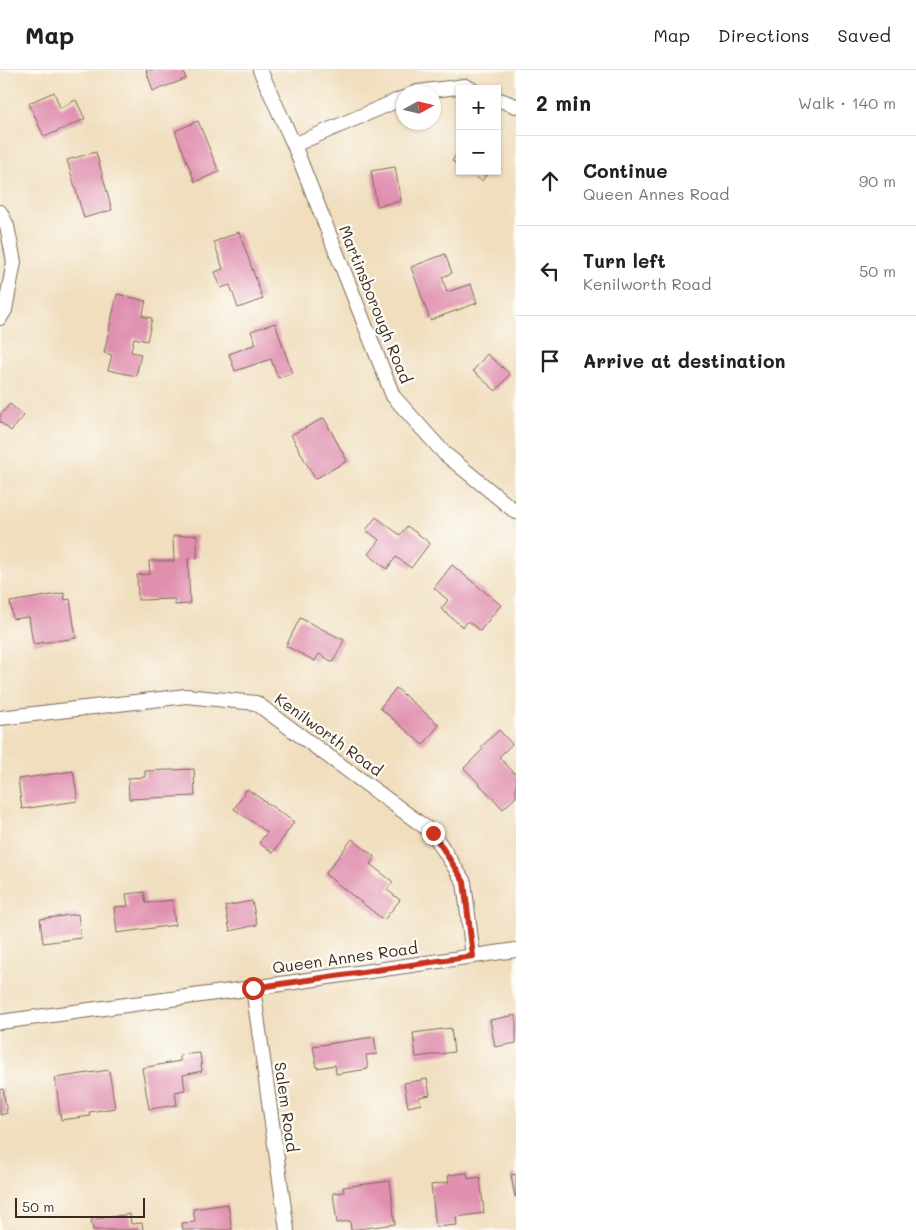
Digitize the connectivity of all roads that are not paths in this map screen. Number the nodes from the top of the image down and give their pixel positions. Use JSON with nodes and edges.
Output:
{"nodes":[{"id":1,"x":260,"y":70,"type":"edge"},
{"id":2,"x":456,"y":87,"type":"edge"},
{"id":3,"x":441,"y":89,"type":"edge"},
{"id":4,"x":501,"y":100,"type":"edge"},
{"id":5,"x":396,"y":101,"type":"edge"},
{"id":6,"x":516,"y":106,"type":"edge"},
{"id":7,"x":294,"y":145,"type":"junction"},
{"id":8,"x":0,"y":212,"type":"edge"},
{"id":9,"x":0,"y":318,"type":"edge"},
{"id":10,"x":516,"y":512,"type":"edge"},
{"id":11,"x":0,"y":718,"type":"edge"},
{"id":12,"x":516,"y":950,"type":"edge"},
{"id":13,"x":473,"y":956,"type":"junction"},
{"id":14,"x":253,"y":988,"type":"junction"},
{"id":15,"x":0,"y":1022,"type":"edge"},
{"id":16,"x":287,"y":1230,"type":"edge"}],
"edges":[{"from":1,"to":7,"type":"street","name":"Martinsborough Road"},
{"from":2,"to":3,"type":"street"},
{"from":4,"to":6,"type":"street"},
{"from":5,"to":7,"type":"street"},
{"from":7,"to":10,"type":"street","name":"Martinsborough Road"},
{"from":8,"to":9,"type":"street"},
{"from":11,"to":13,"type":"street","name":"Kenilworth Road"},
{"from":12,"to":13,"type":"street","name":"Queen Annes Road"},
{"from":13,"to":14,"type":"street","name":"Queen Annes Road"},
{"from":14,"to":15,"type":"street","name":"Queen Annes Road"},
{"from":14,"to":16,"type":"street","name":"Salem Road"}]}
